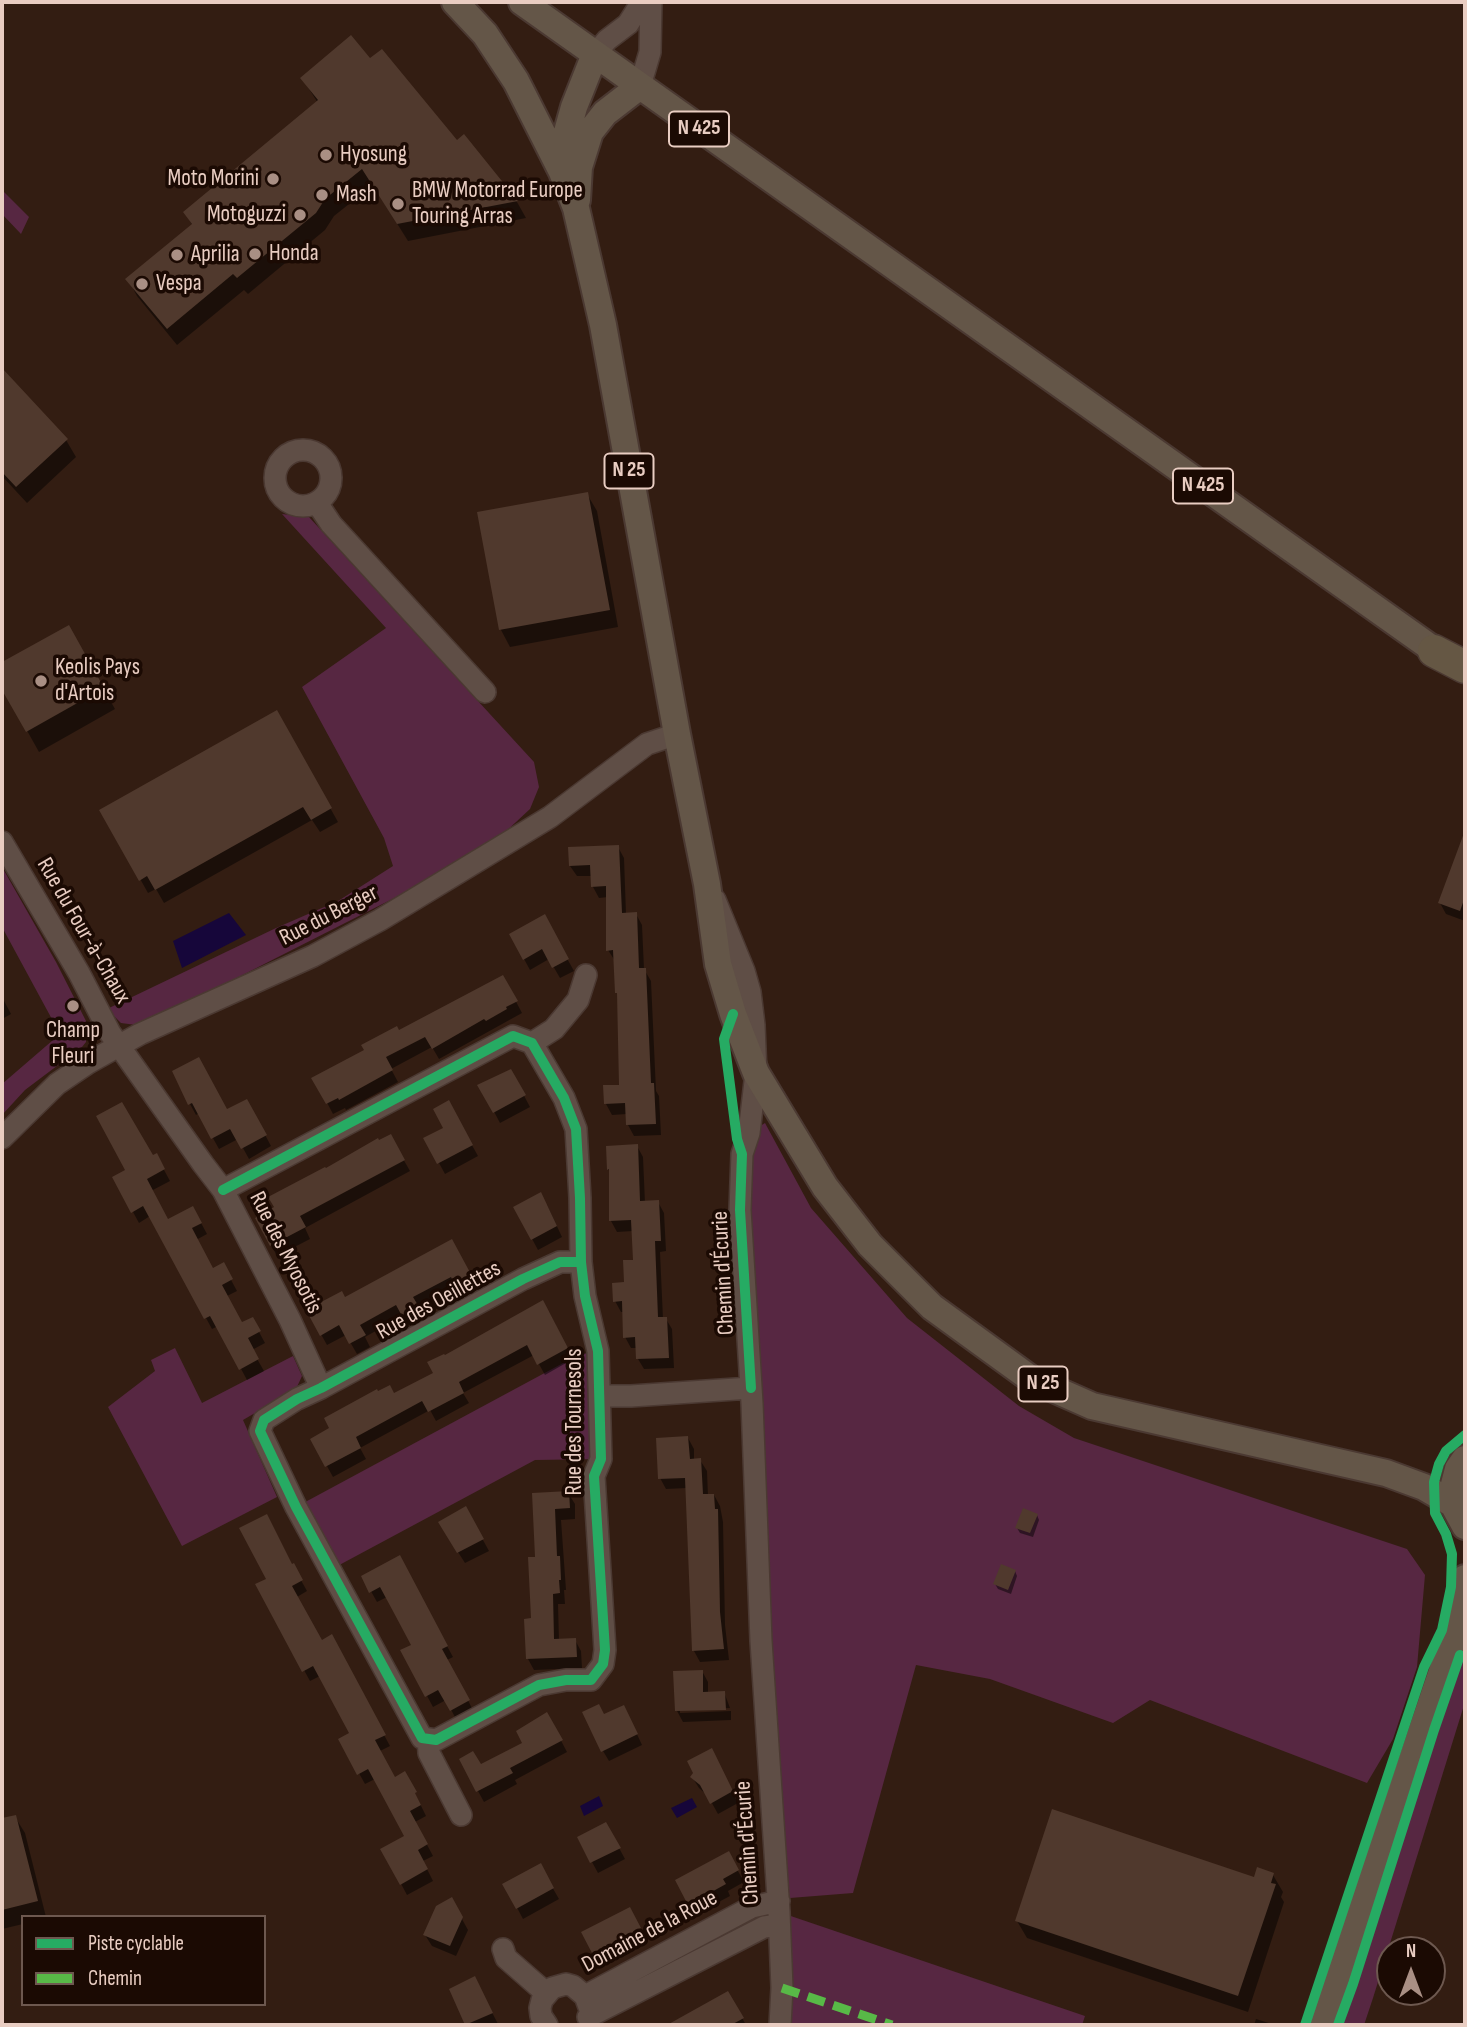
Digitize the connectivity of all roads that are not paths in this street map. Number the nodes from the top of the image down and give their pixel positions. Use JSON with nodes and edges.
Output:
{"nodes":[{"id":1,"x":455,"y":2,"type":"edge"},
{"id":2,"x":522,"y":2,"type":"edge"},
{"id":3,"x":642,"y":2,"type":"edge"},
{"id":4,"x":651,"y":2,"type":"edge"},
{"id":5,"x":595,"y":54,"type":"junction"},
{"id":6,"x":640,"y":86,"type":"junction"},
{"id":7,"x":562,"y":172,"type":"junction"},
{"id":8,"x":576,"y":208,"type":"junction"},
{"id":9,"x":317,"y":503,"type":"dead end"},
{"id":10,"x":1434,"y":651,"type":"joint"},
{"id":11,"x":1465,"y":671,"type":"edge"},
{"id":12,"x":485,"y":692,"type":"dead end"},
{"id":13,"x":677,"y":734,"type":"junction"},
{"id":14,"x":2,"y":842,"type":"edge"},
{"id":15,"x":586,"y":975,"type":"dead end"},
{"id":16,"x":532,"y":1043,"type":"junction"},
{"id":17,"x":120,"y":1045,"type":"junction"},
{"id":18,"x":756,"y":1073,"type":"junction"},
{"id":19,"x":787,"y":1124,"type":"junction"},
{"id":20,"x":750,"y":1133,"type":"junction"},
{"id":21,"x":2,"y":1138,"type":"edge"},
{"id":22,"x":223,"y":1190,"type":"junction"},
{"id":23,"x":581,"y":1262,"type":"junction"},
{"id":24,"x":321,"y":1388,"type":"junction"},
{"id":25,"x":751,"y":1388,"type":"junction"},
{"id":26,"x":600,"y":1395,"type":"junction"},
{"id":27,"x":1465,"y":1459,"type":"edge"},
{"id":28,"x":1459,"y":1515,"type":"edge"},
{"id":29,"x":1465,"y":1578,"type":"edge"},
{"id":30,"x":1462,"y":1613,"type":"edge"},
{"id":31,"x":425,"y":1739,"type":"junction"},
{"id":32,"x":461,"y":1815,"type":"dead end"},
{"id":33,"x":779,"y":1901,"type":"junction"},
{"id":34,"x":779,"y":1925,"type":"junction"},
{"id":35,"x":503,"y":1949,"type":"dead end"},
{"id":36,"x":546,"y":1993,"type":"junction"},
{"id":37,"x":585,"y":2012,"type":"edge"},
{"id":38,"x":547,"y":2025,"type":"edge"},
{"id":39,"x":780,"y":2025,"type":"edge"},
{"id":40,"x":1321,"y":2025,"type":"edge"}],
"edges":[{"from":1,"to":7,"type":"main road","number":"N 25"},
{"from":2,"to":5,"type":"main road","number":"N 425"},
{"from":3,"to":5,"type":"street"},
{"from":4,"to":6,"type":"street"},
{"from":5,"to":6,"type":"main road","number":"N 425"},
{"from":5,"to":7,"type":"main road","number":"N 25"},
{"from":6,"to":8,"type":"main road","number":"N 25"},
{"from":6,"to":10,"type":"main road","number":"N 425"},
{"from":7,"to":8,"type":"main road","number":"N 25"},
{"from":8,"to":13,"type":"main road","number":"N 25"},
{"from":9,"to":12,"type":"street"},
{"from":10,"to":11,"type":"highway"},
{"from":13,"to":17,"type":"street","name":"Rue du Berger"},
{"from":13,"to":18,"type":"main road","number":"N 25"},
{"from":14,"to":17,"type":"street","name":"Rue du Four-à-Chaux"},
{"from":15,"to":16,"type":"street"},
{"from":16,"to":22,"type":"street"},
{"from":16,"to":23,"type":"street","name":"Rue des Tournesols"},
{"from":17,"to":21,"type":"street","name":"Rue du Berger"},
{"from":17,"to":22,"type":"street","name":"Rue des Myosotis"},
{"from":18,"to":19,"type":"main road","number":"N 25"},
{"from":18,"to":20,"type":"street","name":"Chemin d'Écurie"},
{"from":19,"to":20,"type":"street"},
{"from":19,"to":28,"type":"main road","number":"N 25"},
{"from":20,"to":25,"type":"street","name":"Chemin d'Écurie"},
{"from":22,"to":24,"type":"street","name":"Rue des Myosotis"},
{"from":23,"to":24,"type":"street","name":"Rue des Oeillettes"},
{"from":23,"to":26,"type":"street","name":"Rue des Tournesols"},
{"from":24,"to":31,"type":"street","name":"Rue des Oeillettes"},
{"from":25,"to":26,"type":"street"},
{"from":25,"to":33,"type":"street","name":"Chemin d'Écurie"},
{"from":26,"to":31,"type":"street","name":"Rue des Tournesols"},
{"from":27,"to":28,"type":"main road"},
{"from":29,"to":30,"type":"main road"},
{"from":30,"to":40,"type":"main road"},
{"from":31,"to":32,"type":"street","name":"Rue des Oeillettes"},
{"from":33,"to":34,"type":"street","name":"Chemin d'Écurie"},
{"from":33,"to":37,"type":"street","name":"Domaine de la Roue"},
{"from":34,"to":37,"type":"street"},
{"from":34,"to":39,"type":"street","name":"Chemin d'Écurie"},
{"from":35,"to":36,"type":"street"},
{"from":36,"to":37,"type":"street"},
{"from":36,"to":38,"type":"street"}]}
